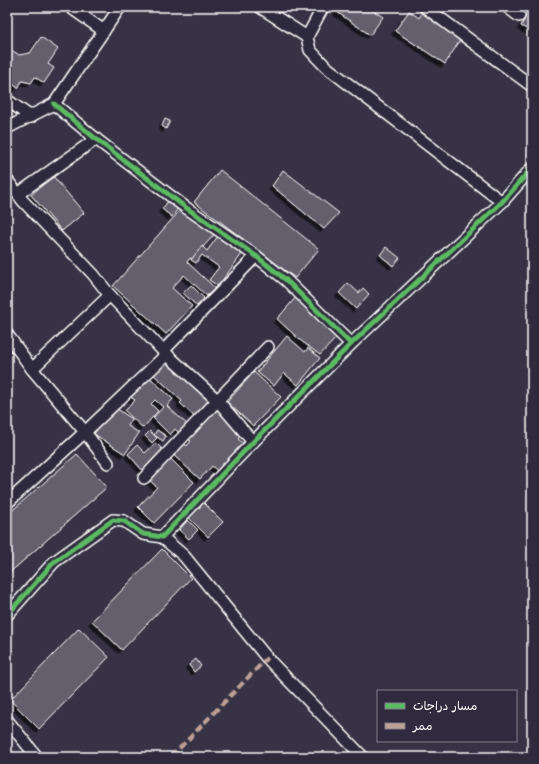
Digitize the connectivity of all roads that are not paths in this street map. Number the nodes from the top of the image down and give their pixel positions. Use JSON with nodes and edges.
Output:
{"nodes":[{"id":1,"x":70,"y":7,"type":"edge"},
{"id":2,"x":120,"y":7,"type":"edge"},
{"id":3,"x":260,"y":7,"type":"edge"},
{"id":4,"x":323,"y":7,"type":"edge"},
{"id":5,"x":425,"y":7,"type":"edge"},
{"id":6,"x":507,"y":7,"type":"edge"},
{"id":7,"x":519,"y":16,"type":"dead end"},
{"id":8,"x":104,"y":31,"type":"junction"},
{"id":9,"x":307,"y":37,"type":"junction"},
{"id":10,"x":532,"y":86,"type":"edge"},
{"id":11,"x":7,"y":100,"type":"edge"},
{"id":12,"x":54,"y":104,"type":"junction"},
{"id":13,"x":31,"y":117,"type":"junction"},
{"id":14,"x":7,"y":128,"type":"edge"},
{"id":15,"x":96,"y":139,"type":"junction"},
{"id":16,"x":532,"y":168,"type":"edge"},
{"id":17,"x":7,"y":180,"type":"edge"},
{"id":18,"x":18,"y":194,"type":"junction"},
{"id":19,"x":502,"y":202,"type":"junction"},
{"id":20,"x":256,"y":256,"type":"junction"},
{"id":21,"x":110,"y":295,"type":"junction"},
{"id":22,"x":7,"y":334,"type":"edge"},
{"id":23,"x":351,"y":344,"type":"junction"},
{"id":24,"x":268,"y":347,"type":"dead end"},
{"id":25,"x":165,"y":353,"type":"junction"},
{"id":26,"x":32,"y":369,"type":"junction"},
{"id":27,"x":218,"y":400,"type":"junction"},
{"id":28,"x":85,"y":432,"type":"junction"},
{"id":29,"x":253,"y":442,"type":"junction"},
{"id":30,"x":108,"y":463,"type":"dead end"},
{"id":31,"x":144,"y":478,"type":"dead end"},
{"id":32,"x":7,"y":503,"type":"edge"},
{"id":33,"x":162,"y":537,"type":"junction"},
{"id":34,"x":7,"y":615,"type":"edge"},
{"id":35,"x":7,"y":720,"type":"edge"},
{"id":36,"x":37,"y":757,"type":"edge"},
{"id":37,"x":362,"y":757,"type":"edge"}],
"edges":[{"from":1,"to":8,"type":"street"},
{"from":2,"to":8,"type":"street"},
{"from":3,"to":9,"type":"street"},
{"from":4,"to":9,"type":"street"},
{"from":5,"to":10,"type":"street"},
{"from":6,"to":7,"type":"street"},
{"from":8,"to":12,"type":"street"},
{"from":9,"to":19,"type":"street"},
{"from":11,"to":13,"type":"street"},
{"from":12,"to":13,"type":"street"},
{"from":12,"to":15,"type":"street"},
{"from":13,"to":14,"type":"street"},
{"from":15,"to":18,"type":"street"},
{"from":15,"to":20,"type":"street"},
{"from":16,"to":19,"type":"street"},
{"from":17,"to":18,"type":"street"},
{"from":18,"to":21,"type":"street"},
{"from":19,"to":23,"type":"street"},
{"from":20,"to":23,"type":"street"},
{"from":20,"to":25,"type":"street"},
{"from":21,"to":25,"type":"street"},
{"from":21,"to":26,"type":"street"},
{"from":22,"to":26,"type":"street"},
{"from":23,"to":29,"type":"street"},
{"from":24,"to":27,"type":"street"},
{"from":25,"to":27,"type":"street"},
{"from":25,"to":28,"type":"street"},
{"from":26,"to":28,"type":"street"},
{"from":27,"to":29,"type":"street"},
{"from":27,"to":31,"type":"street"},
{"from":28,"to":30,"type":"street"},
{"from":28,"to":32,"type":"street"},
{"from":29,"to":33,"type":"street"},
{"from":33,"to":34,"type":"street"},
{"from":33,"to":37,"type":"street"},
{"from":35,"to":36,"type":"street"}]}
